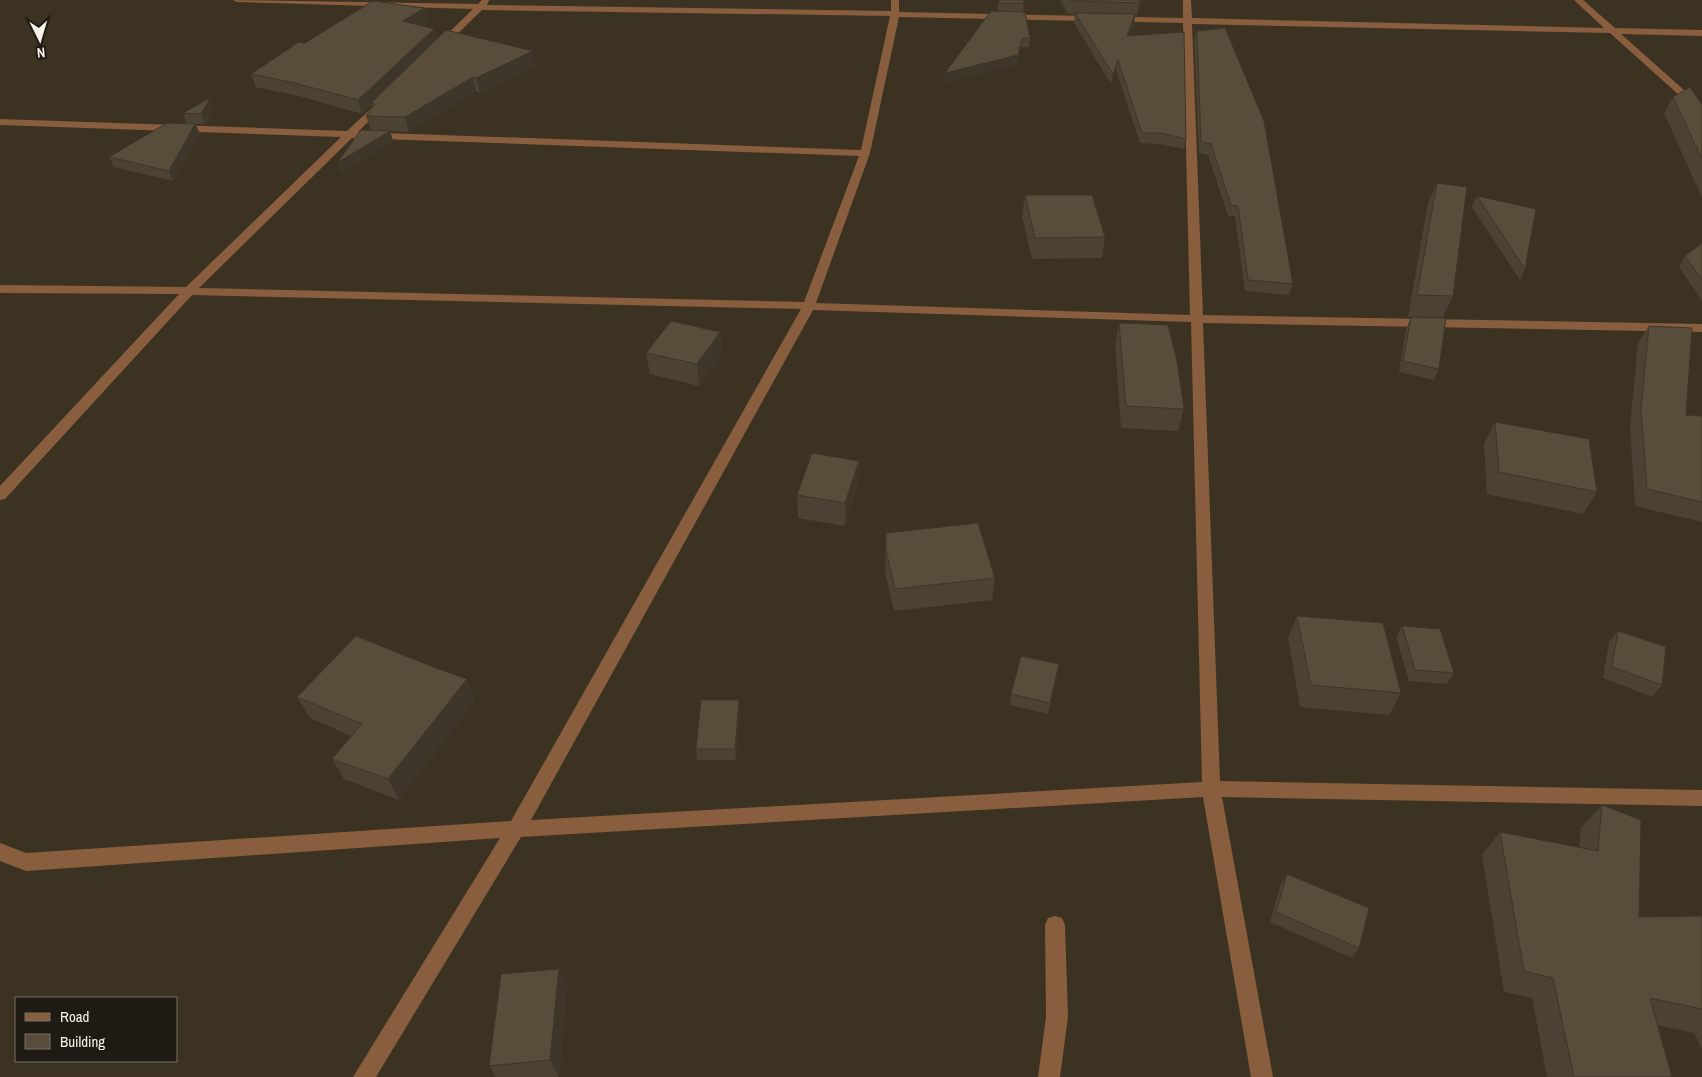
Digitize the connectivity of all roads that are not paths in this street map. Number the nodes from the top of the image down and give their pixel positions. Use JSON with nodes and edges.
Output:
{"nodes":[{"id":1,"x":238,"y":0,"type":"edge"},
{"id":2,"x":1187,"y":0,"type":"edge"},
{"id":3,"x":1578,"y":0,"type":"edge"},
{"id":4,"x":484,"y":3,"type":"edge"},
{"id":5,"x":895,"y":7,"type":"edge"},
{"id":6,"x":1188,"y":21,"type":"junction"},
{"id":7,"x":1614,"y":32,"type":"junction"},
{"id":8,"x":1702,"y":34,"type":"edge"},
{"id":9,"x":432,"y":54,"type":"edge"},
{"id":10,"x":391,"y":94,"type":"edge"},
{"id":11,"x":1702,"y":111,"type":"edge"},
{"id":12,"x":0,"y":122,"type":"edge"},
{"id":13,"x":350,"y":134,"type":"junction"},
{"id":14,"x":865,"y":153,"type":"junction"},
{"id":15,"x":0,"y":289,"type":"edge"},
{"id":16,"x":189,"y":291,"type":"junction"},
{"id":17,"x":809,"y":306,"type":"junction"},
{"id":18,"x":1197,"y":319,"type":"junction"},
{"id":19,"x":1702,"y":328,"type":"edge"},
{"id":20,"x":0,"y":495,"type":"edge"},
{"id":21,"x":1211,"y":789,"type":"junction"},
{"id":22,"x":1702,"y":798,"type":"edge"},
{"id":23,"x":516,"y":829,"type":"junction"},
{"id":24,"x":0,"y":852,"type":"edge"},
{"id":25,"x":1055,"y":925,"type":"dead end"},
{"id":26,"x":364,"y":1077,"type":"edge"},
{"id":27,"x":1049,"y":1077,"type":"edge"},
{"id":28,"x":1262,"y":1077,"type":"edge"}],
"edges":[{"from":1,"to":4,"type":"street"},
{"from":2,"to":6,"type":"street"},
{"from":3,"to":7,"type":"street"},
{"from":4,"to":5,"type":"street"},
{"from":4,"to":9,"type":"street"},
{"from":5,"to":6,"type":"street"},
{"from":5,"to":14,"type":"street"},
{"from":6,"to":7,"type":"street"},
{"from":6,"to":18,"type":"street"},
{"from":7,"to":8,"type":"street"},
{"from":7,"to":11,"type":"street"},
{"from":10,"to":13,"type":"street"},
{"from":12,"to":13,"type":"street"},
{"from":13,"to":14,"type":"street"},
{"from":13,"to":16,"type":"street"},
{"from":14,"to":17,"type":"street"},
{"from":15,"to":16,"type":"street"},
{"from":16,"to":17,"type":"street"},
{"from":16,"to":20,"type":"street"},
{"from":17,"to":18,"type":"street"},
{"from":17,"to":23,"type":"street"},
{"from":18,"to":19,"type":"street"},
{"from":18,"to":21,"type":"street"},
{"from":21,"to":22,"type":"street"},
{"from":21,"to":23,"type":"street"},
{"from":21,"to":28,"type":"street"},
{"from":23,"to":24,"type":"street"},
{"from":23,"to":26,"type":"street"},
{"from":25,"to":27,"type":"street"}]}
